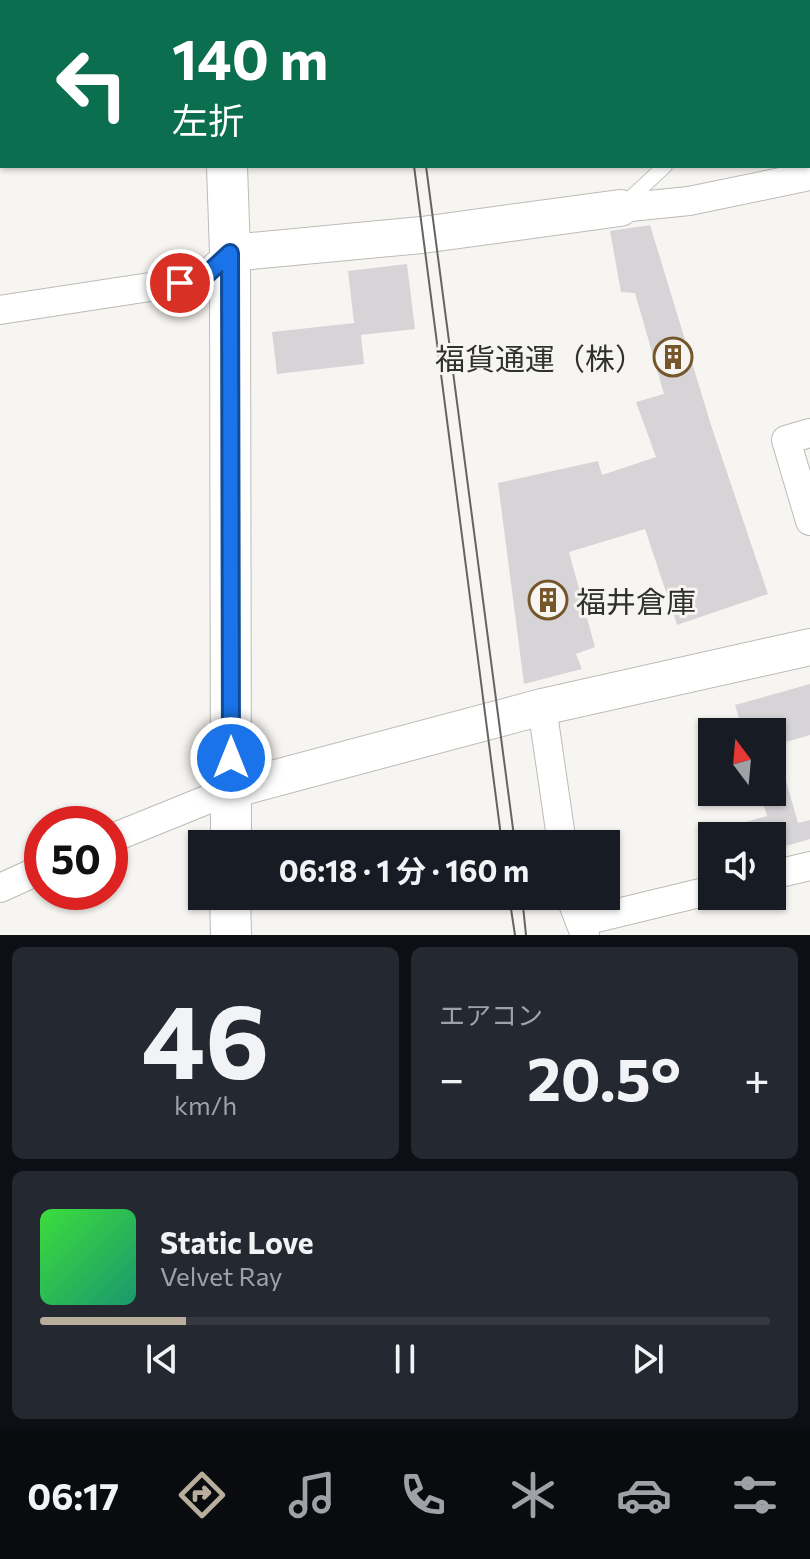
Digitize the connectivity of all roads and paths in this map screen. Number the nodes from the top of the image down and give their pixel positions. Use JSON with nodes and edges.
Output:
{"nodes":[{"id":1,"x":227,"y":168,"type":"edge"},
{"id":2,"x":663,"y":168,"type":"edge"},
{"id":3,"x":810,"y":176,"type":"edge"},
{"id":4,"x":620,"y":208,"type":"junction"},
{"id":5,"x":230,"y":253,"type":"junction"},
{"id":6,"x":0,"y":310,"type":"edge"},
{"id":7,"x":810,"y":433,"type":"edge"},
{"id":8,"x":810,"y":521,"type":"edge"},
{"id":9,"x":805,"y":647,"type":"edge"},
{"id":10,"x":542,"y":707,"type":"junction"},
{"id":11,"x":231,"y":790,"type":"junction"},
{"id":12,"x":231,"y":830,"type":"edge"},
{"id":13,"x":560,"y":830,"type":"edge"},
{"id":14,"x":128,"y":832,"type":"edge"},
{"id":15,"x":810,"y":866,"type":"edge"},
{"id":16,"x":786,"y":872,"type":"edge"},
{"id":17,"x":24,"y":877,"type":"edge"},
{"id":18,"x":0,"y":888,"type":"edge"},
{"id":19,"x":698,"y":894,"type":"edge"},
{"id":20,"x":230,"y":910,"type":"edge"},
{"id":21,"x":575,"y":910,"type":"edge"},
{"id":22,"x":582,"y":929,"type":"edge"},
{"id":23,"x":231,"y":935,"type":"edge"}],
"edges":[{"from":1,"to":5,"type":"main road"},
{"from":2,"to":4,"type":"lane"},
{"from":3,"to":4,"type":"street"},
{"from":4,"to":5,"type":"street"},
{"from":5,"to":6,"type":"street"},
{"from":5,"to":11,"type":"main road"},
{"from":7,"to":8,"type":"street"},
{"from":9,"to":10,"type":"street"},
{"from":10,"to":11,"type":"street"},
{"from":10,"to":13,"type":"street"},
{"from":11,"to":12,"type":"main road"},
{"from":11,"to":14,"type":"street"},
{"from":15,"to":16,"type":"street"},
{"from":17,"to":18,"type":"street"},
{"from":19,"to":22,"type":"street"},
{"from":20,"to":23,"type":"main road"},
{"from":21,"to":22,"type":"street"}]}
